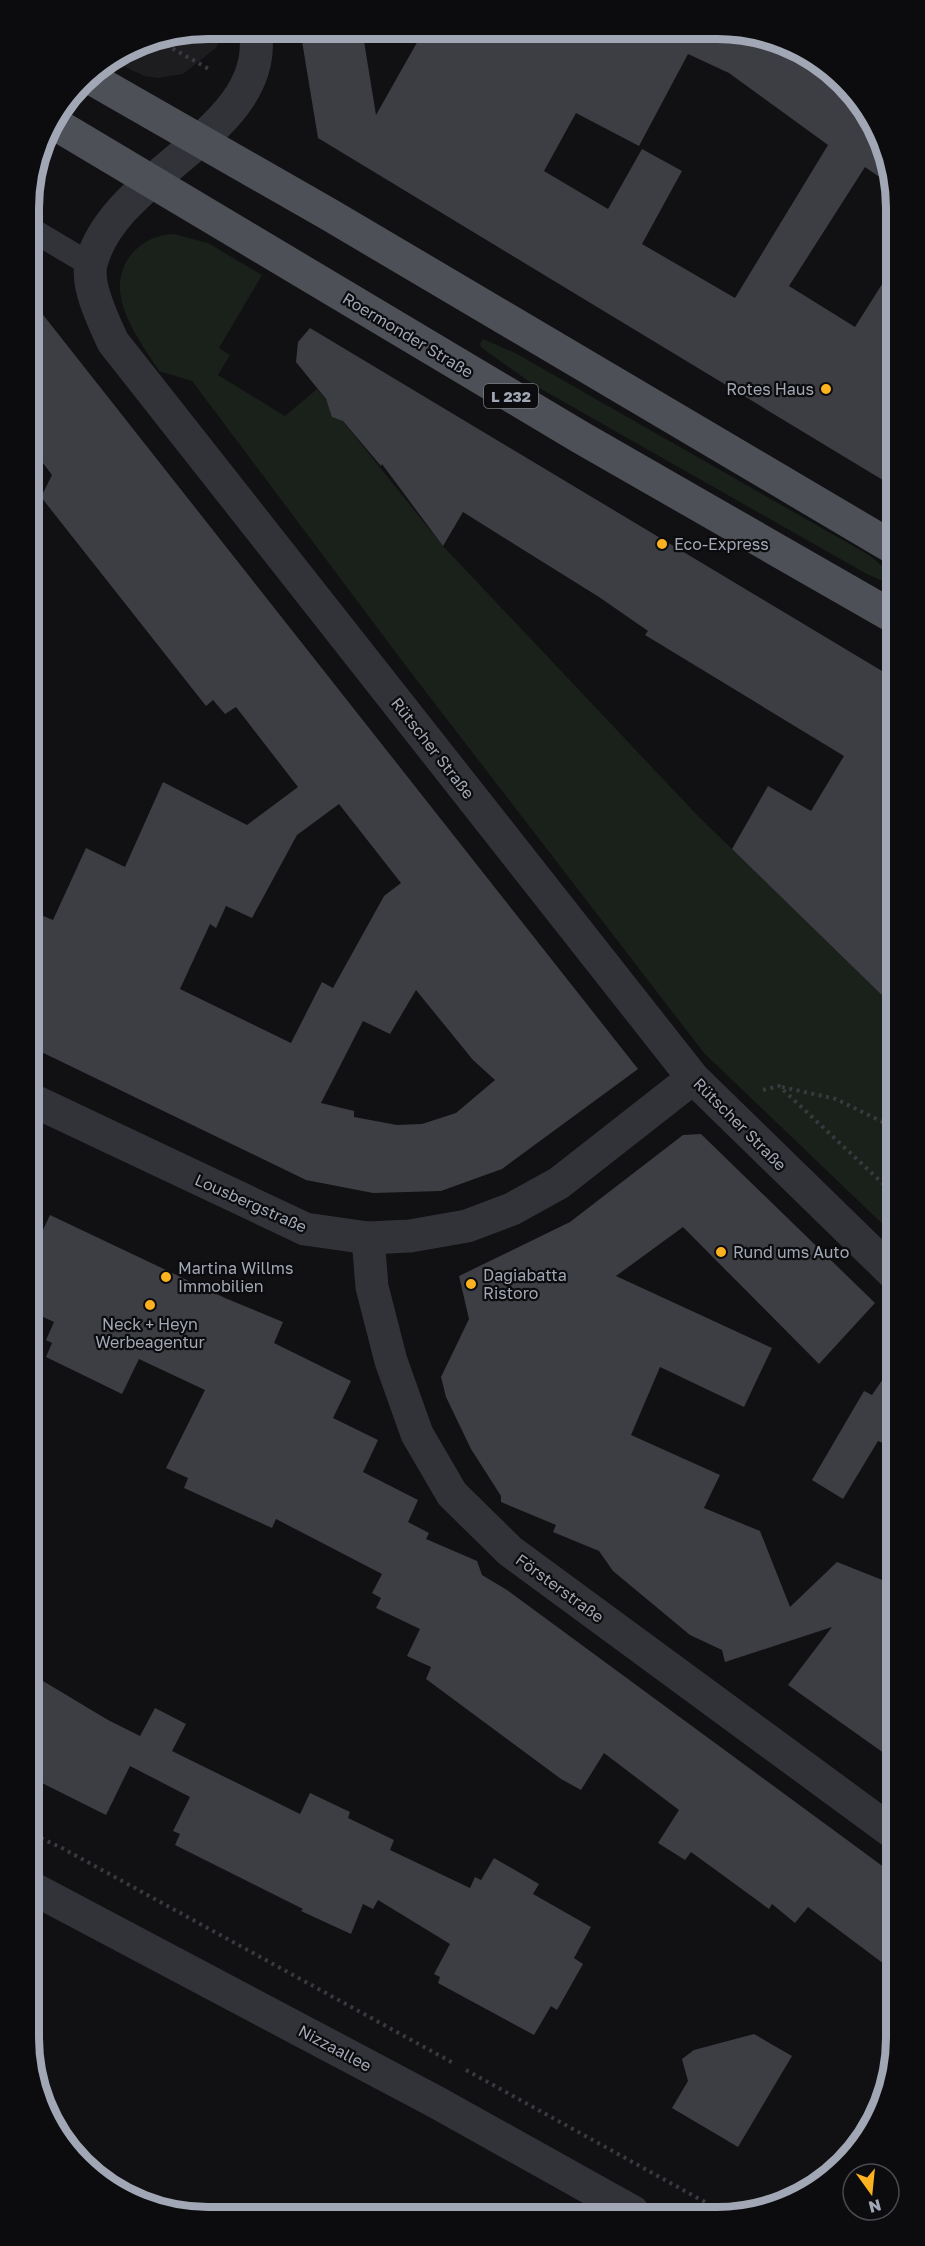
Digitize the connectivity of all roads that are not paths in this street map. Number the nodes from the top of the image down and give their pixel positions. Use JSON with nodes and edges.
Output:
{"nodes":[{"id":1,"x":255,"y":39,"type":"edge"},
{"id":2,"x":97,"y":81,"type":"edge"},
{"id":3,"x":60,"y":127,"type":"edge"},
{"id":4,"x":200,"y":140,"type":"junction"},
{"id":5,"x":149,"y":181,"type":"junction"},
{"id":6,"x":39,"y":234,"type":"edge"},
{"id":7,"x":91,"y":265,"type":"junction"},
{"id":8,"x":886,"y":543,"type":"edge"},
{"id":9,"x":886,"y":613,"type":"edge"},
{"id":10,"x":693,"y":1078,"type":"junction"},
{"id":11,"x":39,"y":1103,"type":"edge"},
{"id":12,"x":368,"y":1238,"type":"junction"},
{"id":13,"x":886,"y":1266,"type":"edge"},
{"id":14,"x":886,"y":1827,"type":"edge"},
{"id":15,"x":39,"y":1893,"type":"edge"},
{"id":16,"x":624,"y":2207,"type":"edge"}],
"edges":[{"from":1,"to":4,"type":"street"},
{"from":2,"to":4,"type":"main road"},
{"from":3,"to":5,"type":"main road","name":"Roermonder Straße","number":"L 232"},
{"from":4,"to":5,"type":"street"},
{"from":4,"to":8,"type":"main road"},
{"from":5,"to":7,"type":"street"},
{"from":5,"to":9,"type":"main road","name":"Roermonder Straße","number":"L 232"},
{"from":6,"to":7,"type":"lane"},
{"from":7,"to":10,"type":"street","name":"Rütscher Straße"},
{"from":10,"to":12,"type":"street","name":"Lousbergstraße"},
{"from":10,"to":13,"type":"street","name":"Rütscher Straße"},
{"from":11,"to":12,"type":"street","name":"Lousbergstraße"},
{"from":12,"to":14,"type":"street","name":"Försterstraße"},
{"from":15,"to":16,"type":"street","name":"Nizzaallee"}]}
